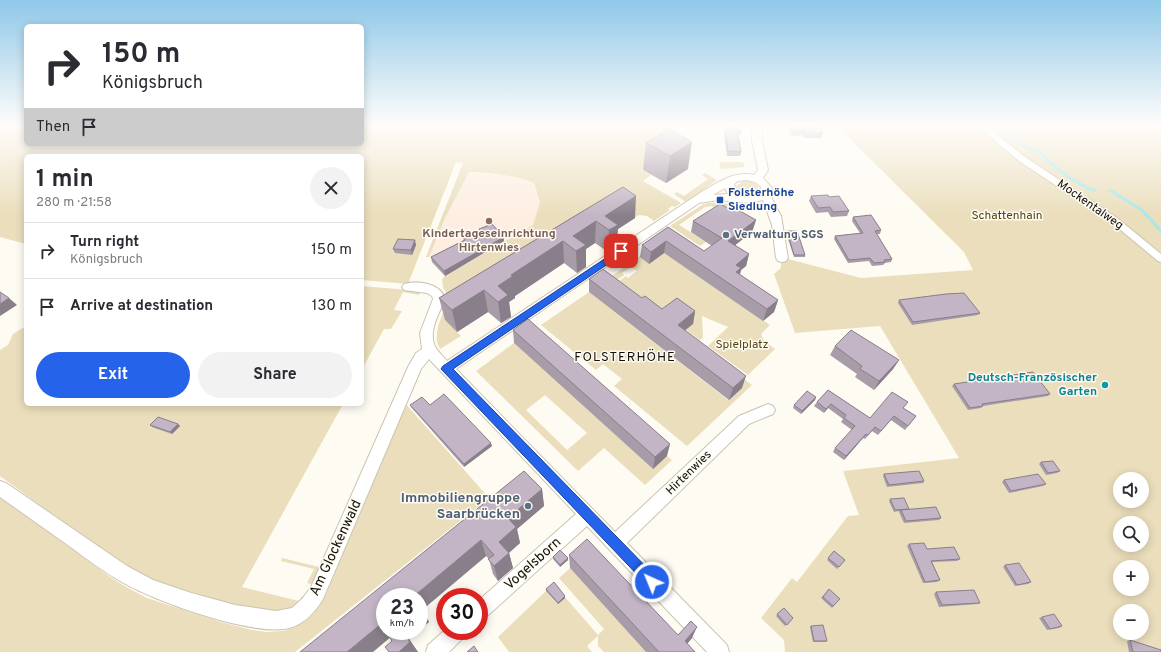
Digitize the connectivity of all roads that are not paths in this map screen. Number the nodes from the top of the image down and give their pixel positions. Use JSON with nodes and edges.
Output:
{"nodes":[{"id":1,"x":760,"y":155,"type":"edge"},
{"id":2,"x":1018,"y":155,"type":"edge"},
{"id":3,"x":757,"y":178,"type":"junction"},
{"id":4,"x":730,"y":181,"type":"junction"},
{"id":5,"x":765,"y":195,"type":"junction"},
{"id":6,"x":741,"y":198,"type":"junction"},
{"id":7,"x":694,"y":202,"type":"junction"},
{"id":8,"x":782,"y":258,"type":"dead end"},
{"id":9,"x":1161,"y":259,"type":"edge"},
{"id":10,"x":408,"y":287,"type":"dead end"},
{"id":11,"x":430,"y":350,"type":"junction"},
{"id":12,"x":446,"y":369,"type":"junction"},
{"id":13,"x":768,"y":410,"type":"dead end"},
{"id":14,"x":0,"y":488,"type":"edge"},
{"id":15,"x":587,"y":515,"type":"junction"},
{"id":16,"x":615,"y":544,"type":"junction"},
{"id":17,"x":488,"y":604,"type":"edge"},
{"id":18,"x":448,"y":640,"type":"edge"},
{"id":19,"x":435,"y":652,"type":"edge"},
{"id":20,"x":720,"y":652,"type":"edge"}],
"edges":[{"from":1,"to":3,"type":"street"},
{"from":2,"to":9,"type":"street","name":"Mockentalweg"},
{"from":3,"to":4,"type":"street"},
{"from":3,"to":5,"type":"street"},
{"from":4,"to":6,"type":"street"},
{"from":4,"to":7,"type":"street"},
{"from":5,"to":6,"type":"street"},
{"from":5,"to":8,"type":"street"},
{"from":6,"to":7,"type":"street"},
{"from":7,"to":12,"type":"street"},
{"from":10,"to":11,"type":"street"},
{"from":11,"to":12,"type":"street"},
{"from":11,"to":14,"type":"street","name":"Am Glockenwald"},
{"from":12,"to":15,"type":"street"},
{"from":13,"to":16,"type":"street","name":"Hirtenwies"},
{"from":15,"to":16,"type":"street"},
{"from":15,"to":17,"type":"street","name":"Vogelsborn"},
{"from":16,"to":20,"type":"street"},
{"from":18,"to":19,"type":"street"}]}
